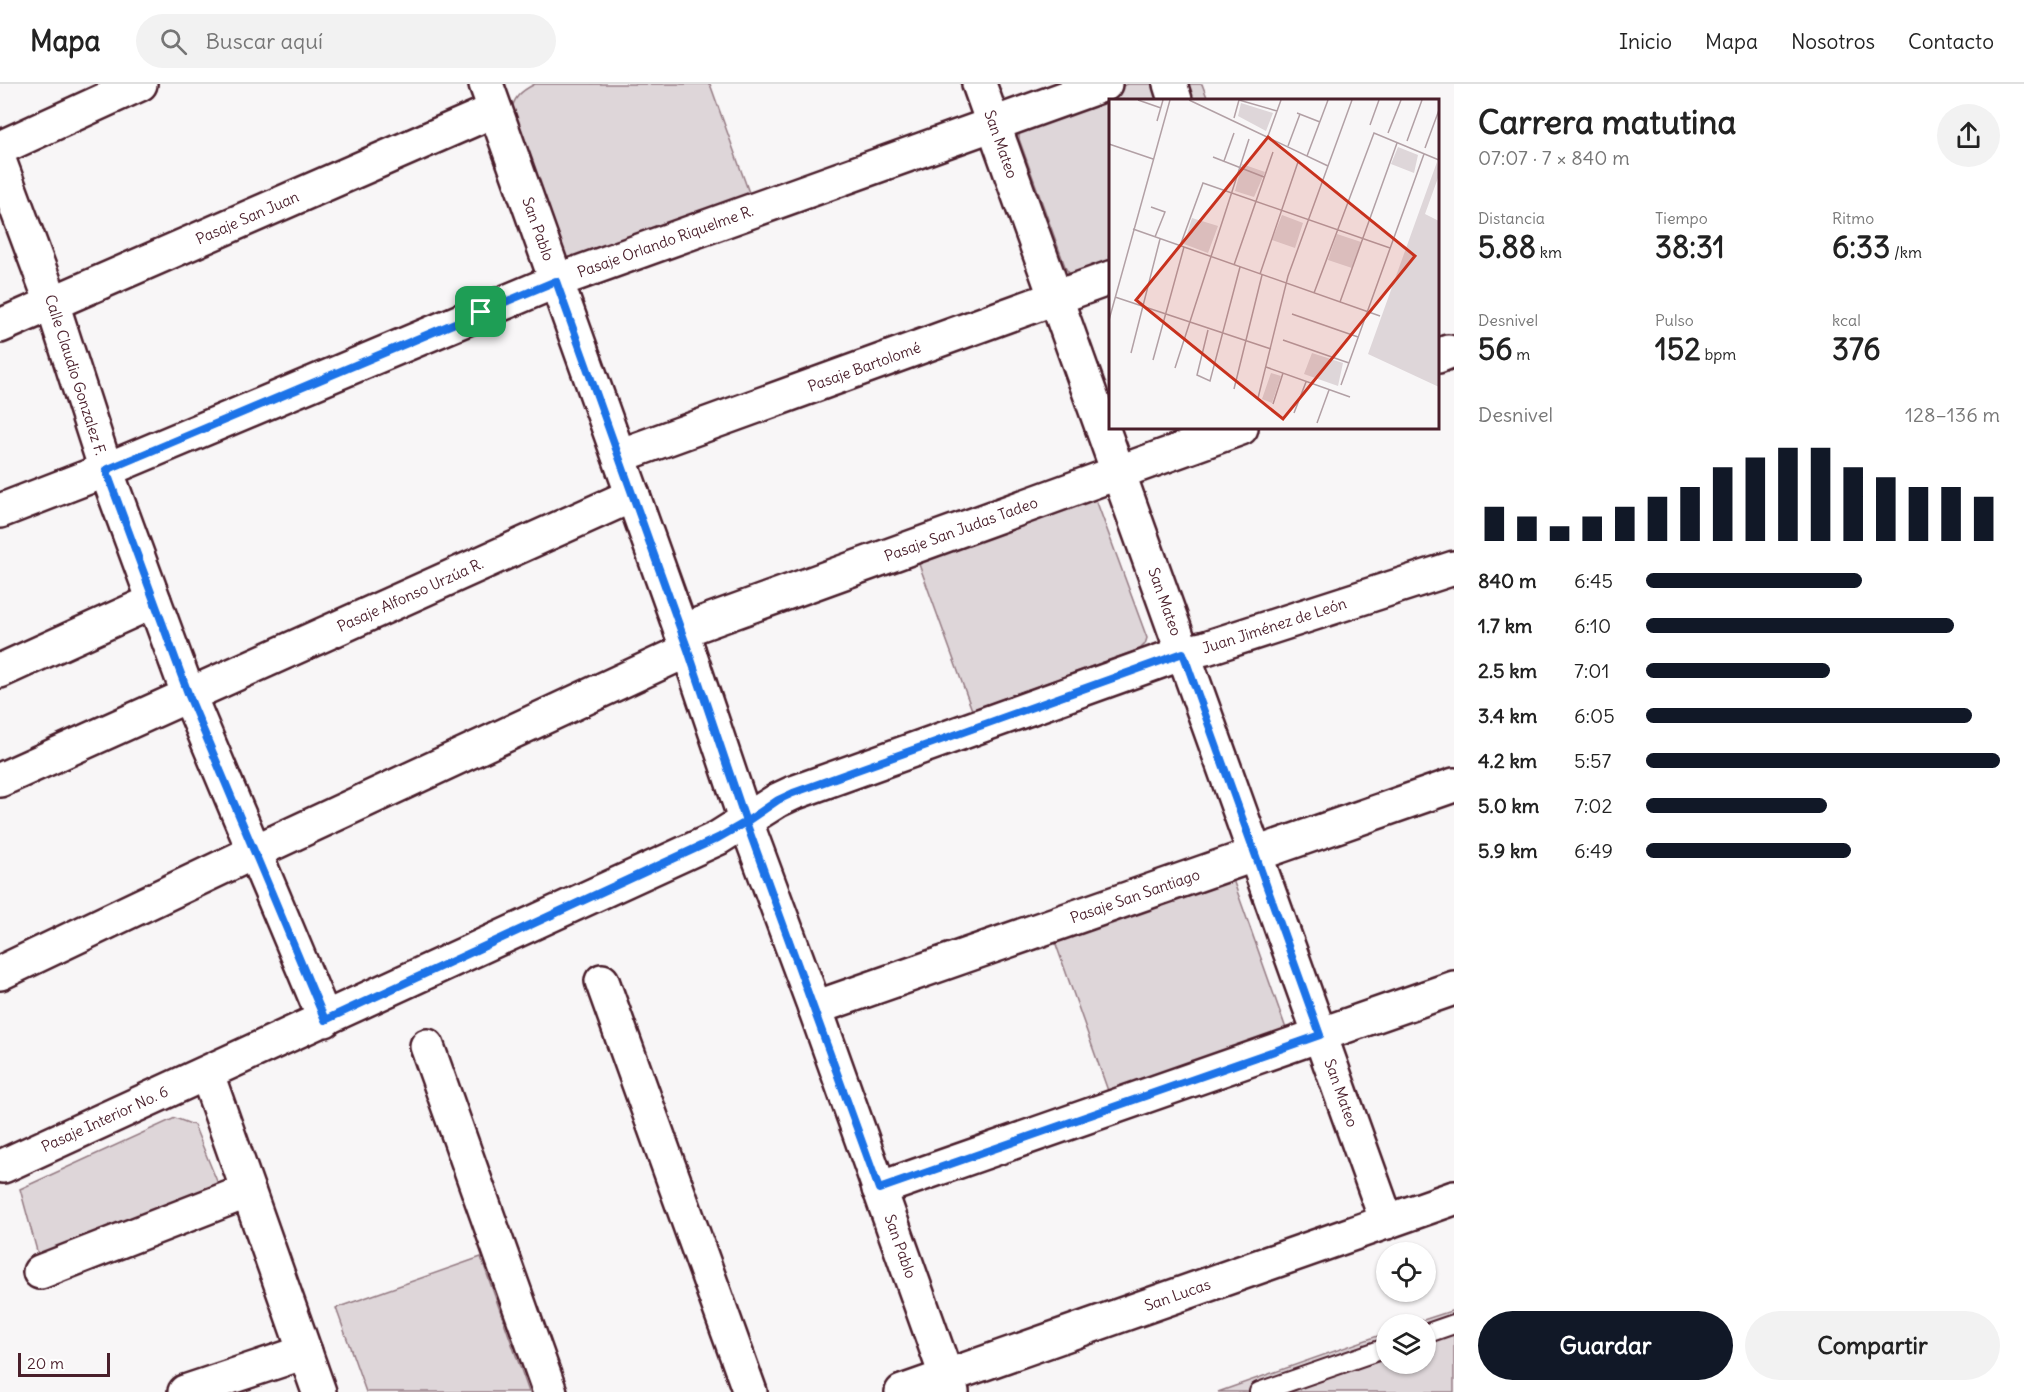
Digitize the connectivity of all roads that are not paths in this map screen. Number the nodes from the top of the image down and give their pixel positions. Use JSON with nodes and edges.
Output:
{"nodes":[{"id":1,"x":140,"y":84,"type":"edge"},
{"id":2,"x":979,"y":84,"type":"edge"},
{"id":3,"x":1105,"y":84,"type":"edge"},
{"id":4,"x":1170,"y":84,"type":"edge"},
{"id":5,"x":491,"y":97,"type":"edge"},
{"id":6,"x":1175,"y":99,"type":"edge"},
{"id":7,"x":993,"y":124,"type":"junction"},
{"id":8,"x":0,"y":148,"type":"edge"},
{"id":9,"x":0,"y":163,"type":"edge"},
{"id":10,"x":1109,"y":278,"type":"edge"},
{"id":11,"x":556,"y":281,"type":"junction"},
{"id":12,"x":1055,"y":298,"type":"junction"},
{"id":13,"x":52,"y":303,"type":"junction"},
{"id":14,"x":0,"y":326,"type":"edge"},
{"id":15,"x":1238,"y":429,"type":"edge"},
{"id":16,"x":619,"y":456,"type":"junction"},
{"id":17,"x":106,"y":470,"type":"junction"},
{"id":18,"x":1118,"y":472,"type":"junction"},
{"id":19,"x":633,"y":495,"type":"junction"},
{"id":20,"x":0,"y":511,"type":"edge"},
{"id":21,"x":1454,"y":568,"type":"edge"},
{"id":22,"x":154,"y":601,"type":"junction"},
{"id":23,"x":685,"y":640,"type":"junction"},
{"id":24,"x":1183,"y":653,"type":"junction"},
{"id":25,"x":0,"y":671,"type":"edge"},
{"id":26,"x":189,"y":696,"type":"junction"},
{"id":27,"x":0,"y":780,"type":"edge"},
{"id":28,"x":1454,"y":785,"type":"edge"},
{"id":29,"x":746,"y":822,"type":"junction"},
{"id":30,"x":254,"y":852,"type":"junction"},
{"id":31,"x":1255,"y":854,"type":"junction"},
{"id":32,"x":0,"y":973,"type":"edge"},
{"id":33,"x":602,"y":981,"type":"dead end"},
{"id":34,"x":1454,"y":988,"type":"edge"},
{"id":35,"x":815,"y":1008,"type":"junction"},
{"id":36,"x":325,"y":1020,"type":"junction"},
{"id":37,"x":1320,"y":1035,"type":"junction"},
{"id":38,"x":427,"y":1046,"type":"dead end"},
{"id":39,"x":207,"y":1074,"type":"junction"},
{"id":40,"x":3,"y":1166,"type":"dead end"},
{"id":41,"x":879,"y":1189,"type":"junction"},
{"id":42,"x":248,"y":1191,"type":"junction"},
{"id":43,"x":1454,"y":1198,"type":"edge"},
{"id":44,"x":1387,"y":1221,"type":"junction"},
{"id":45,"x":40,"y":1272,"type":"dead end"},
{"id":46,"x":1454,"y":1324,"type":"edge"},
{"id":47,"x":1436,"y":1330,"type":"edge"},
{"id":48,"x":1376,"y":1351,"type":"edge"},
{"id":49,"x":305,"y":1352,"type":"junction"},
{"id":50,"x":949,"y":1384,"type":"edge"},
{"id":51,"x":185,"y":1392,"type":"edge"},
{"id":52,"x":319,"y":1392,"type":"edge"},
{"id":53,"x":550,"y":1392,"type":"edge"},
{"id":54,"x":750,"y":1392,"type":"edge"},
{"id":55,"x":902,"y":1392,"type":"edge"},
{"id":56,"x":1259,"y":1392,"type":"edge"}],
"edges":[{"from":1,"to":8,"type":"street"},
{"from":2,"to":7,"type":"street","name":"San Mateo"},
{"from":3,"to":7,"type":"street","name":"Pasaje Orlando Riquelme R."},
{"from":4,"to":6,"type":"street"},
{"from":5,"to":11,"type":"street","name":"San Pablo"},
{"from":5,"to":13,"type":"street","name":"Pasaje San Juan"},
{"from":7,"to":11,"type":"street","name":"Pasaje Orlando Riquelme R."},
{"from":7,"to":12,"type":"street","name":"San Mateo"},
{"from":9,"to":13,"type":"street","name":"Calle Claudio Gonzalez F."},
{"from":10,"to":12,"type":"street","name":"Pasaje Bartolomé"},
{"from":11,"to":16,"type":"street","name":"San Pablo"},
{"from":11,"to":17,"type":"street","name":"Pasaje Orlando Riquelme R."},
{"from":12,"to":16,"type":"street","name":"Pasaje Bartolomé"},
{"from":12,"to":18,"type":"street","name":"San Mateo"},
{"from":13,"to":14,"type":"street","name":"Pasaje San Juan"},
{"from":13,"to":17,"type":"street","name":"Calle Claudio Gonzalez F."},
{"from":15,"to":18,"type":"street","name":"Pasaje San Judas Tadeo"},
{"from":16,"to":19,"type":"street","name":"San Pablo"},
{"from":17,"to":20,"type":"street","name":"Pasaje Orlando Riquelme R."},
{"from":17,"to":22,"type":"street","name":"Calle Claudio Gonzalez F."},
{"from":18,"to":23,"type":"street","name":"Pasaje San Judas Tadeo"},
{"from":18,"to":24,"type":"street","name":"San Mateo"},
{"from":19,"to":23,"type":"street","name":"San Pablo"},
{"from":19,"to":26,"type":"street","name":"Pasaje Alfonso Urzúa R."},
{"from":21,"to":24,"type":"street","name":"Juan Jiménez de León"},
{"from":22,"to":25,"type":"street"},
{"from":22,"to":26,"type":"street","name":"Calle Claudio Gonzalez F."},
{"from":23,"to":29,"type":"street","name":"San Pablo"},
{"from":23,"to":30,"type":"street","name":"Pasaje San Judas Tadeo"},
{"from":24,"to":29,"type":"street","name":"Juan Jiménez de León"},
{"from":24,"to":31,"type":"street","name":"San Mateo"},
{"from":26,"to":27,"type":"street","name":"Pasaje Alfonso Urzúa R."},
{"from":26,"to":30,"type":"street","name":"Calle Claudio Gonzalez F."},
{"from":28,"to":31,"type":"street","name":"Pasaje San Santiago"},
{"from":29,"to":35,"type":"street","name":"San Pablo"},
{"from":29,"to":36,"type":"street","name":"Juan Jiménez de León"},
{"from":30,"to":32,"type":"street","name":"Pasaje San Judas Tadeo"},
{"from":30,"to":36,"type":"street","name":"Calle Claudio Gonzalez F."},
{"from":31,"to":35,"type":"street","name":"Pasaje San Santiago"},
{"from":31,"to":37,"type":"street","name":"San Mateo"},
{"from":33,"to":54,"type":"street"},
{"from":34,"to":37,"type":"street"},
{"from":35,"to":41,"type":"street","name":"San Pablo"},
{"from":36,"to":39,"type":"street","name":"Juan Jiménez de León"},
{"from":37,"to":41,"type":"street"},
{"from":37,"to":44,"type":"street","name":"San Mateo"},
{"from":38,"to":53,"type":"street"},
{"from":39,"to":40,"type":"street","name":"Pasaje Interior No. 6"},
{"from":39,"to":42,"type":"street"},
{"from":41,"to":50,"type":"street","name":"San Pablo"},
{"from":42,"to":45,"type":"street"},
{"from":42,"to":49,"type":"street"},
{"from":43,"to":44,"type":"street","name":"San Lucas"},
{"from":44,"to":50,"type":"street","name":"San Lucas"},
{"from":46,"to":47,"type":"lane"},
{"from":48,"to":56,"type":"lane"},
{"from":49,"to":51,"type":"street"},
{"from":49,"to":52,"type":"street"},
{"from":50,"to":55,"type":"street","name":"San Lucas"}]}
